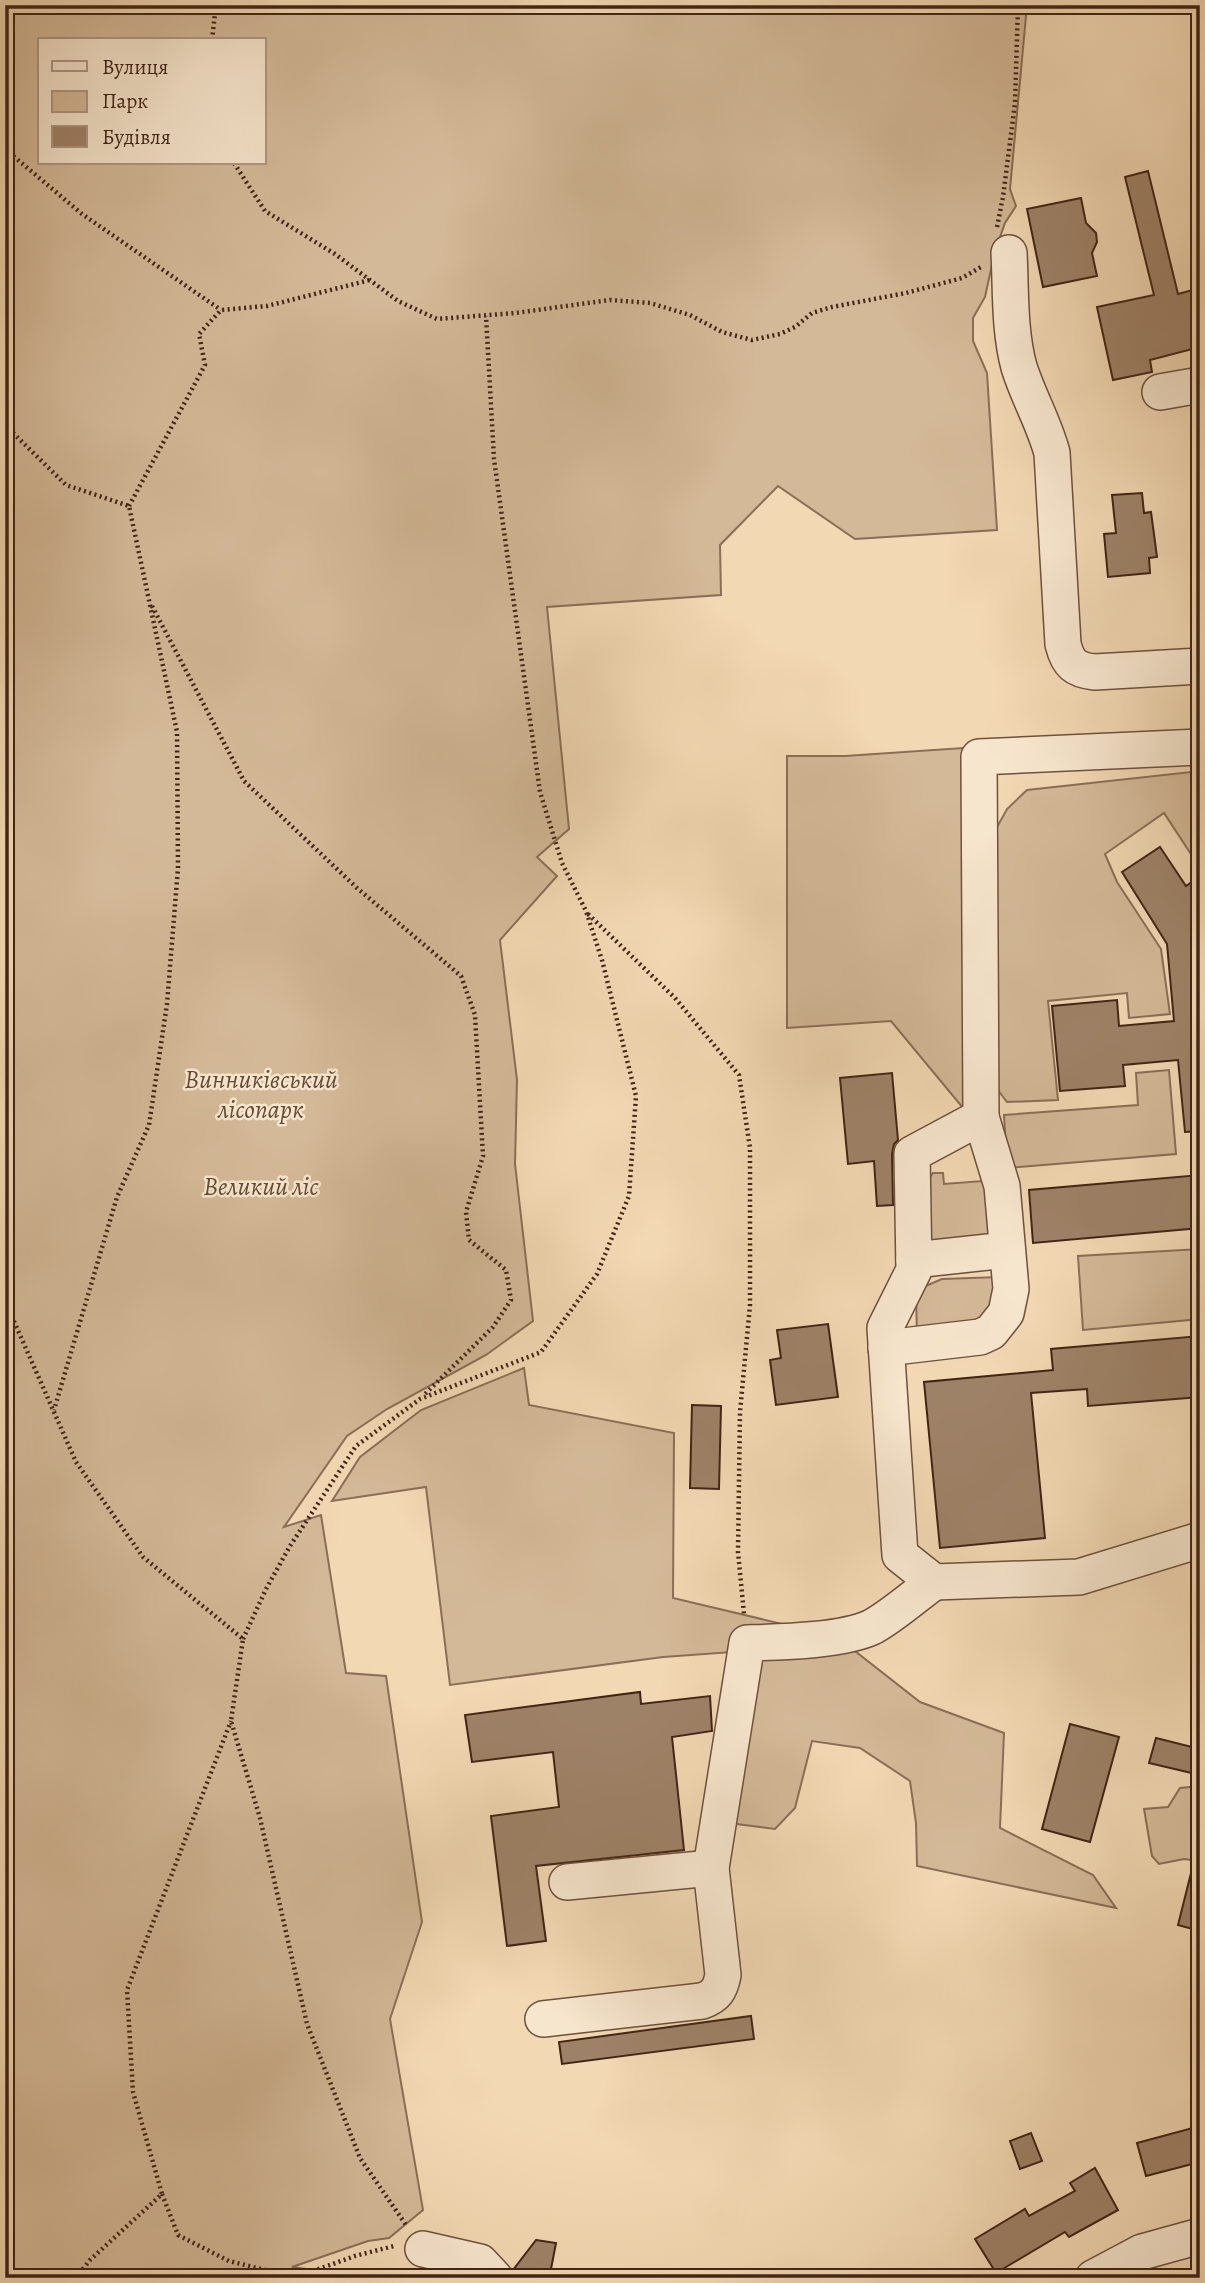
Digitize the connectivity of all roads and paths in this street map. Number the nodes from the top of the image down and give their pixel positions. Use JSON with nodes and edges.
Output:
{"nodes":[{"id":1,"x":216,"y":5,"type":"edge"},
{"id":2,"x":1018,"y":5,"type":"edge"},
{"id":3,"x":212,"y":38,"type":"edge"},
{"id":4,"x":5,"y":149,"type":"edge"},
{"id":5,"x":235,"y":164,"type":"edge"},
{"id":6,"x":997,"y":250,"type":"junction"},
{"id":7,"x":370,"y":280,"type":"junction"},
{"id":8,"x":221,"y":310,"type":"junction"},
{"id":9,"x":486,"y":316,"type":"junction"},
{"id":10,"x":1200,"y":385,"type":"edge"},
{"id":11,"x":1160,"y":392,"type":"dead end"},
{"id":12,"x":5,"y":425,"type":"edge"},
{"id":13,"x":129,"y":506,"type":"junction"},
{"id":14,"x":149,"y":600,"type":"junction"},
{"id":15,"x":1200,"y":666,"type":"edge"},
{"id":16,"x":1200,"y":747,"type":"edge"},
{"id":17,"x":586,"y":911,"type":"junction"},
{"id":18,"x":981,"y":1117,"type":"junction"},
{"id":19,"x":1007,"y":1250,"type":"junction"},
{"id":20,"x":914,"y":1260,"type":"junction"},
{"id":21,"x":5,"y":1301,"type":"edge"},
{"id":22,"x":886,"y":1348,"type":"junction"},
{"id":23,"x":420,"y":1399,"type":"junction"},
{"id":24,"x":54,"y":1410,"type":"junction"},
{"id":25,"x":1200,"y":1540,"type":"edge"},
{"id":26,"x":934,"y":1582,"type":"junction"},
{"id":27,"x":243,"y":1639,"type":"junction"},
{"id":28,"x":747,"y":1643,"type":"junction"},
{"id":29,"x":231,"y":1721,"type":"junction"},
{"id":30,"x":711,"y":1868,"type":"junction"},
{"id":31,"x":567,"y":1882,"type":"dead end"},
{"id":32,"x":543,"y":2019,"type":"dead end"},
{"id":33,"x":163,"y":2194,"type":"junction"},
{"id":34,"x":1200,"y":2236,"type":"edge"},
{"id":35,"x":423,"y":2249,"type":"junction"},
{"id":36,"x":76,"y":2278,"type":"edge"},
{"id":37,"x":495,"y":2278,"type":"edge"},
{"id":38,"x":1093,"y":2278,"type":"edge"}],
"edges":[{"from":1,"to":3,"type":"path"},
{"from":2,"to":6,"type":"path"},
{"from":4,"to":8,"type":"path"},
{"from":5,"to":7,"type":"path"},
{"from":6,"to":9,"type":"path"},
{"from":6,"to":15,"type":"street"},
{"from":7,"to":8,"type":"path"},
{"from":7,"to":9,"type":"path"},
{"from":8,"to":13,"type":"path"},
{"from":9,"to":17,"type":"path"},
{"from":10,"to":11,"type":"street"},
{"from":12,"to":13,"type":"path"},
{"from":13,"to":14,"type":"path"},
{"from":14,"to":23,"type":"path"},
{"from":14,"to":24,"type":"path"},
{"from":16,"to":18,"type":"street"},
{"from":17,"to":23,"type":"path"},
{"from":17,"to":28,"type":"path"},
{"from":18,"to":19,"type":"street"},
{"from":18,"to":20,"type":"street"},
{"from":19,"to":20,"type":"street"},
{"from":19,"to":22,"type":"street"},
{"from":20,"to":22,"type":"street"},
{"from":21,"to":24,"type":"path"},
{"from":22,"to":26,"type":"street"},
{"from":23,"to":27,"type":"path"},
{"from":24,"to":27,"type":"path"},
{"from":25,"to":26,"type":"street"},
{"from":26,"to":28,"type":"street"},
{"from":27,"to":29,"type":"path"},
{"from":28,"to":30,"type":"street"},
{"from":29,"to":33,"type":"path"},
{"from":29,"to":35,"type":"path"},
{"from":30,"to":31,"type":"street"},
{"from":30,"to":32,"type":"street"},
{"from":33,"to":35,"type":"path"},
{"from":33,"to":36,"type":"path"},
{"from":34,"to":38,"type":"street"},
{"from":35,"to":37,"type":"street"}]}
